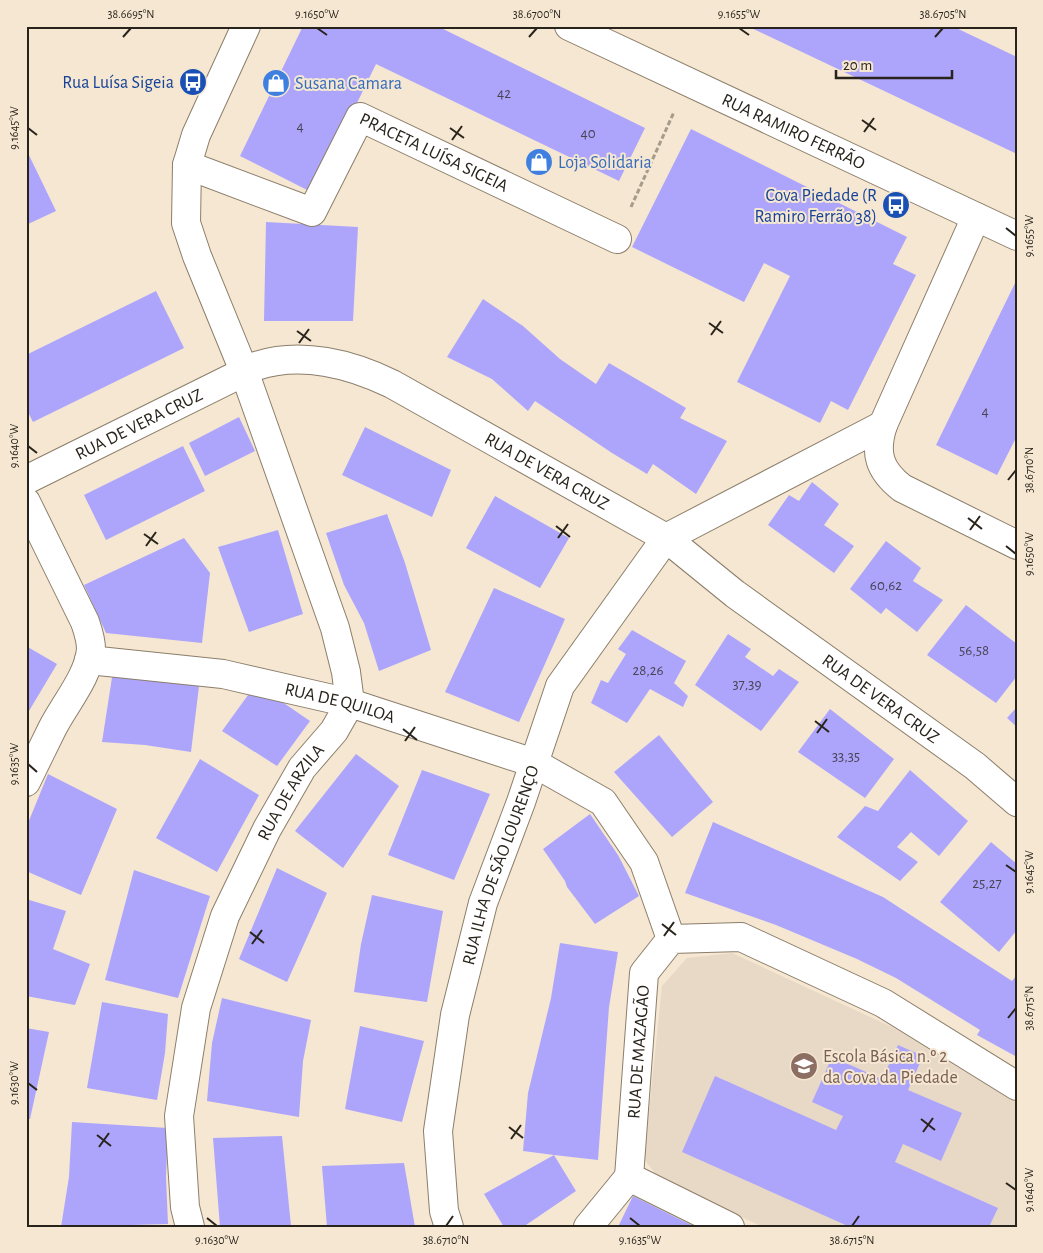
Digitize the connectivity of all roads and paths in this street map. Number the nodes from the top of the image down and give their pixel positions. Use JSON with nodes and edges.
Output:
{"nodes":[{"id":1,"x":246,"y":26,"type":"edge"},
{"id":2,"x":569,"y":26,"type":"edge"},
{"id":3,"x":688,"y":82,"type":"junction"},
{"id":4,"x":187,"y":166,"type":"junction"},
{"id":5,"x":976,"y":217,"type":"junction"},
{"id":6,"x":1017,"y":236,"type":"edge"},
{"id":7,"x":617,"y":239,"type":"joint"},
{"id":8,"x":244,"y":371,"type":"junction"},
{"id":9,"x":884,"y":425,"type":"junction"},
{"id":10,"x":26,"y":480,"type":"edge"},
{"id":11,"x":26,"y":502,"type":"edge"},
{"id":12,"x":666,"y":538,"type":"junction"},
{"id":13,"x":1015,"y":541,"type":"edge"},
{"id":14,"x":88,"y":660,"type":"junction"},
{"id":15,"x":350,"y":703,"type":"junction"},
{"id":16,"x":534,"y":763,"type":"junction"},
{"id":17,"x":26,"y":782,"type":"edge"},
{"id":18,"x":1017,"y":802,"type":"edge"},
{"id":19,"x":671,"y":938,"type":"junction"},
{"id":20,"x":1017,"y":1086,"type":"edge"},
{"id":21,"x":629,"y":1177,"type":"junction"},
{"id":22,"x":190,"y":1227,"type":"edge"},
{"id":23,"x":449,"y":1227,"type":"edge"},
{"id":24,"x":588,"y":1227,"type":"edge"},
{"id":25,"x":730,"y":1227,"type":"edge"}],
"edges":[{"from":1,"to":4,"type":"street"},
{"from":2,"to":3,"type":"street","name":"RUA RAMIRO FERRÃO"},
{"from":3,"to":5,"type":"street","name":"RUA RAMIRO FERRÃO"},
{"from":3,"to":7,"type":"path"},
{"from":4,"to":7,"type":"street","name":"PRACETA LUÍSA SIGEIA"},
{"from":4,"to":8,"type":"street"},
{"from":5,"to":6,"type":"street","name":"RUA RAMIRO FERRÃO"},
{"from":5,"to":9,"type":"street"},
{"from":8,"to":10,"type":"street","name":"RUA DE VERA CRUZ"},
{"from":8,"to":12,"type":"street","name":"RUA DE VERA CRUZ"},
{"from":8,"to":15,"type":"street"},
{"from":9,"to":12,"type":"street"},
{"from":9,"to":13,"type":"street"},
{"from":11,"to":14,"type":"street"},
{"from":12,"to":16,"type":"street","name":"RUA ILHA DE SÃO LOURENÇO"},
{"from":12,"to":18,"type":"street","name":"RUA DE VERA CRUZ"},
{"from":14,"to":15,"type":"street","name":"RUA DE QUILOA"},
{"from":14,"to":17,"type":"street"},
{"from":15,"to":16,"type":"street","name":"RUA DE QUILOA"},
{"from":15,"to":22,"type":"street","name":"RUA DE ARZILA"},
{"from":16,"to":19,"type":"street","name":"RUA DE QUILOA"},
{"from":16,"to":23,"type":"street","name":"RUA ILHA DE SÃO LOURENÇO"},
{"from":19,"to":20,"type":"street"},
{"from":19,"to":21,"type":"street","name":"RUA DE MAZAGÃO"},
{"from":21,"to":24,"type":"street"},
{"from":21,"to":25,"type":"street"}]}
